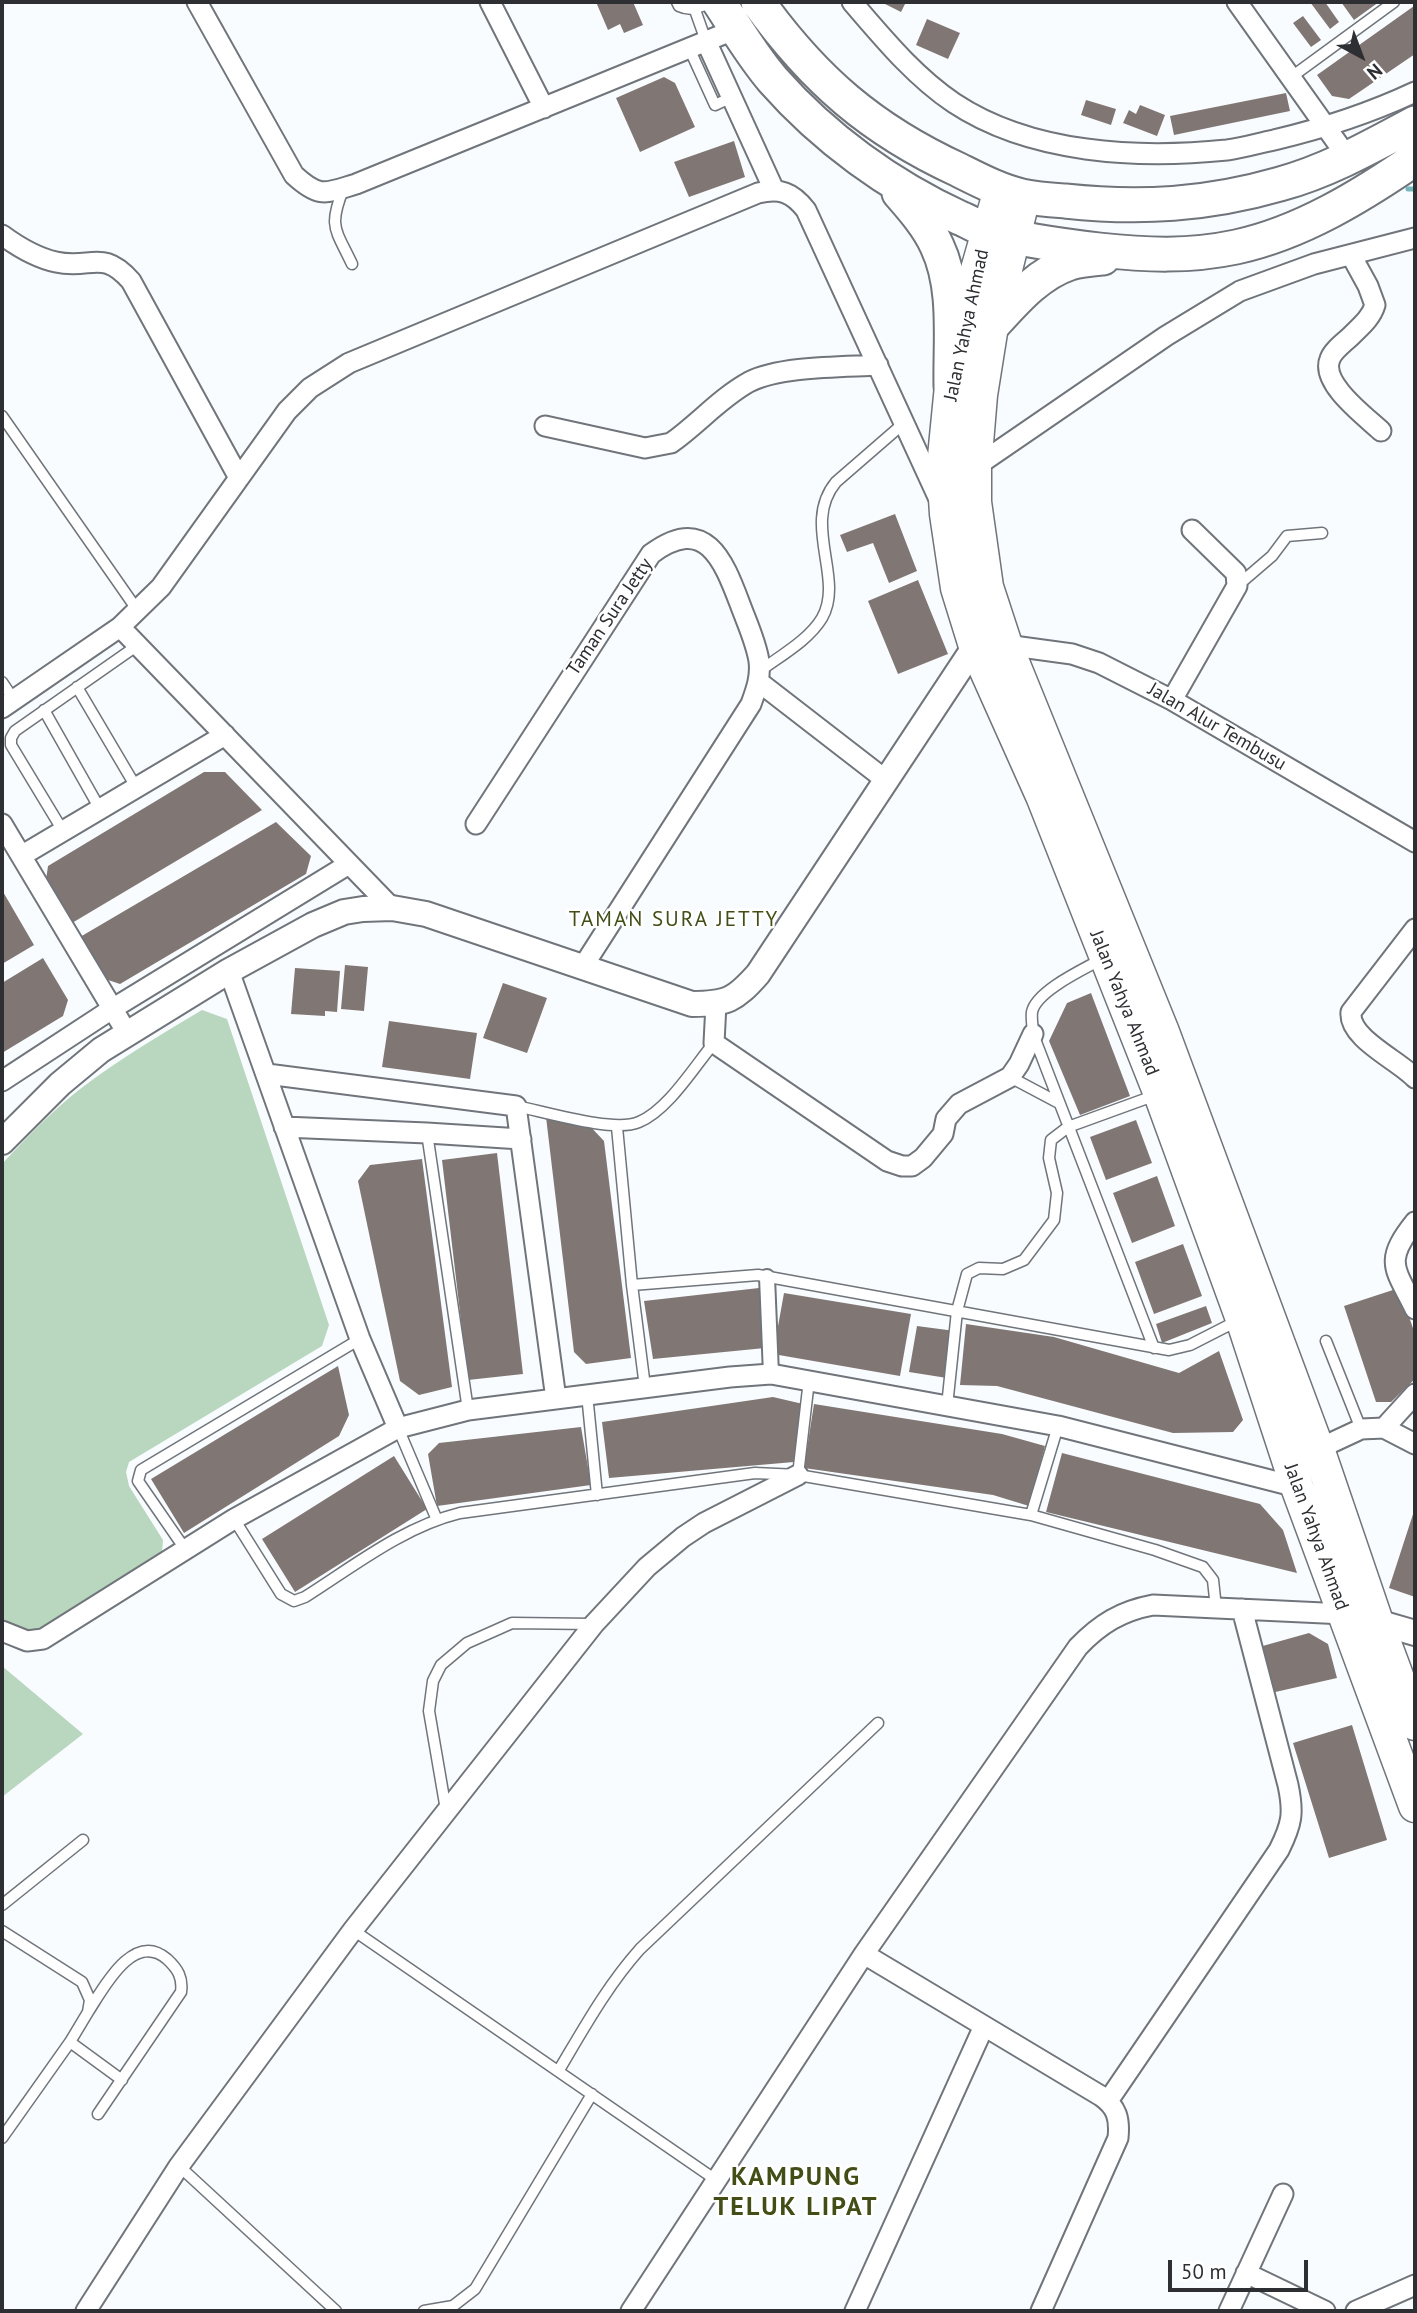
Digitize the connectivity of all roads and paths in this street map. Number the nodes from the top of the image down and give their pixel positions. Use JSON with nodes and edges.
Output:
{"nodes":[{"id":1,"x":197,"y":2,"type":"edge"},
{"id":2,"x":490,"y":2,"type":"edge"},
{"id":3,"x":677,"y":2,"type":"edge"},
{"id":4,"x":712,"y":2,"type":"edge"},
{"id":5,"x":758,"y":2,"type":"edge"},
{"id":6,"x":852,"y":2,"type":"edge"},
{"id":7,"x":1237,"y":2,"type":"edge"},
{"id":8,"x":1394,"y":2,"type":"edge"},
{"id":9,"x":717,"y":13,"type":"edge"},
{"id":10,"x":697,"y":45,"type":"junction"},
{"id":11,"x":1290,"y":78,"type":"junction"},
{"id":12,"x":1415,"y":92,"type":"edge"},
{"id":13,"x":544,"y":107,"type":"junction"},
{"id":14,"x":1415,"y":123,"type":"edge"},
{"id":15,"x":1326,"y":128,"type":"junction"},
{"id":16,"x":1348,"y":158,"type":"junction"},
{"id":17,"x":1415,"y":159,"type":"edge"},
{"id":18,"x":886,"y":177,"type":"junction"},
{"id":19,"x":344,"y":187,"type":"junction"},
{"id":20,"x":774,"y":190,"type":"junction"},
{"id":21,"x":1012,"y":193,"type":"junction"},
{"id":22,"x":1002,"y":233,"type":"junction"},
{"id":23,"x":2,"y":235,"type":"edge"},
{"id":24,"x":1415,"y":238,"type":"edge"},
{"id":25,"x":1129,"y":253,"type":"junction"},
{"id":26,"x":1351,"y":255,"type":"junction"},
{"id":27,"x":352,"y":264,"type":"dead end"},
{"id":28,"x":992,"y":326,"type":"junction"},
{"id":29,"x":878,"y":365,"type":"junction"},
{"id":30,"x":951,"y":386,"type":"junction"},
{"id":31,"x":2,"y":416,"type":"edge"},
{"id":32,"x":904,"y":422,"type":"junction"},
{"id":33,"x":545,"y":426,"type":"dead end"},
{"id":34,"x":1381,"y":431,"type":"dead end"},
{"id":35,"x":975,"y":467,"type":"junction"},
{"id":36,"x":239,"y":478,"type":"junction"},
{"id":37,"x":946,"y":514,"type":"junction"},
{"id":38,"x":1192,"y":530,"type":"dead end"},
{"id":39,"x":1322,"y":533,"type":"dead end"},
{"id":40,"x":1237,"y":586,"type":"junction"},
{"id":41,"x":138,"y":611,"type":"junction"},
{"id":42,"x":120,"y":627,"type":"junction"},
{"id":43,"x":138,"y":645,"type":"junction"},
{"id":44,"x":991,"y":646,"type":"junction"},
{"id":45,"x":759,"y":677,"type":"junction"},
{"id":46,"x":2,"y":682,"type":"edge"},
{"id":47,"x":77,"y":687,"type":"junction"},
{"id":48,"x":1172,"y":700,"type":"junction"},
{"id":49,"x":8,"y":704,"type":"edge"},
{"id":50,"x":44,"y":709,"type":"junction"},
{"id":51,"x":225,"y":735,"type":"junction"},
{"id":52,"x":887,"y":781,"type":"junction"},
{"id":53,"x":136,"y":787,"type":"junction"},
{"id":54,"x":100,"y":809,"type":"junction"},
{"id":55,"x":2,"y":824,"type":"edge"},
{"id":56,"x":476,"y":824,"type":"dead end"},
{"id":57,"x":63,"y":831,"type":"junction"},
{"id":58,"x":1415,"y":842,"type":"edge"},
{"id":59,"x":21,"y":856,"type":"junction"},
{"id":60,"x":349,"y":864,"type":"junction"},
{"id":61,"x":392,"y":908,"type":"junction"},
{"id":62,"x":1415,"y":929,"type":"edge"},
{"id":63,"x":1105,"y":957,"type":"junction"},
{"id":64,"x":582,"y":968,"type":"junction"},
{"id":65,"x":229,"y":971,"type":"junction"},
{"id":66,"x":716,"y":1004,"type":"junction"},
{"id":67,"x":112,"y":1009,"type":"junction"},
{"id":68,"x":127,"y":1033,"type":"junction"},
{"id":69,"x":1033,"y":1034,"type":"junction"},
{"id":70,"x":714,"y":1043,"type":"junction"},
{"id":71,"x":267,"y":1074,"type":"junction"},
{"id":72,"x":1010,"y":1077,"type":"junction"},
{"id":73,"x":1415,"y":1078,"type":"edge"},
{"id":74,"x":2,"y":1081,"type":"edge"},
{"id":75,"x":1160,"y":1094,"type":"junction"},
{"id":76,"x":1059,"y":1103,"type":"junction"},
{"id":77,"x":516,"y":1106,"type":"junction"},
{"id":78,"x":617,"y":1127,"type":"junction"},
{"id":79,"x":1068,"y":1127,"type":"junction"},
{"id":80,"x":284,"y":1128,"type":"junction"},
{"id":81,"x":428,"y":1133,"type":"junction"},
{"id":82,"x":521,"y":1139,"type":"junction"},
{"id":83,"x":2,"y":1142,"type":"edge"},
{"id":84,"x":1415,"y":1222,"type":"edge"},
{"id":85,"x":767,"y":1277,"type":"junction"},
{"id":86,"x":632,"y":1285,"type":"junction"},
{"id":87,"x":1415,"y":1309,"type":"edge"},
{"id":88,"x":957,"y":1311,"type":"junction"},
{"id":89,"x":1241,"y":1319,"type":"junction"},
{"id":90,"x":360,"y":1339,"type":"junction"},
{"id":91,"x":1326,"y":1340,"type":"dead end"},
{"id":92,"x":1154,"y":1348,"type":"junction"},
{"id":93,"x":771,"y":1374,"type":"junction"},
{"id":94,"x":809,"y":1380,"type":"junction"},
{"id":95,"x":645,"y":1387,"type":"junction"},
{"id":96,"x":587,"y":1394,"type":"junction"},
{"id":97,"x":1415,"y":1394,"type":"edge"},
{"id":98,"x":556,"y":1399,"type":"junction"},
{"id":99,"x":947,"y":1406,"type":"junction"},
{"id":100,"x":468,"y":1410,"type":"junction"},
{"id":101,"x":1058,"y":1426,"type":"junction"},
{"id":102,"x":398,"y":1428,"type":"junction"},
{"id":103,"x":1384,"y":1428,"type":"junction"},
{"id":104,"x":1361,"y":1429,"type":"junction"},
{"id":105,"x":1415,"y":1444,"type":"edge"},
{"id":106,"x":1318,"y":1449,"type":"junction"},
{"id":107,"x":798,"y":1475,"type":"junction"},
{"id":108,"x":1297,"y":1488,"type":"junction"},
{"id":109,"x":597,"y":1495,"type":"junction"},
{"id":110,"x":1031,"y":1516,"type":"junction"},
{"id":111,"x":234,"y":1519,"type":"junction"},
{"id":112,"x":437,"y":1520,"type":"junction"},
{"id":113,"x":185,"y":1549,"type":"junction"},
{"id":114,"x":1216,"y":1608,"type":"junction"},
{"id":115,"x":1242,"y":1609,"type":"junction"},
{"id":116,"x":1345,"y":1614,"type":"junction"},
{"id":117,"x":1377,"y":1622,"type":"junction"},
{"id":118,"x":594,"y":1624,"type":"junction"},
{"id":119,"x":2,"y":1631,"type":"edge"},
{"id":120,"x":1415,"y":1633,"type":"edge"},
{"id":121,"x":878,"y":1723,"type":"dead end"},
{"id":122,"x":1415,"y":1724,"type":"edge"},
{"id":123,"x":1415,"y":1806,"type":"edge"},
{"id":124,"x":446,"y":1810,"type":"junction"},
{"id":125,"x":83,"y":1840,"type":"dead end"},
{"id":126,"x":2,"y":1905,"type":"edge"},
{"id":127,"x":353,"y":1930,"type":"junction"},
{"id":128,"x":2,"y":1931,"type":"edge"},
{"id":129,"x":864,"y":1954,"type":"junction"},
{"id":130,"x":88,"y":2012,"type":"junction"},
{"id":131,"x":984,"y":2026,"type":"junction"},
{"id":132,"x":70,"y":2042,"type":"junction"},
{"id":133,"x":559,"y":2070,"type":"junction"},
{"id":134,"x":122,"y":2080,"type":"junction"},
{"id":135,"x":593,"y":2094,"type":"junction"},
{"id":136,"x":1108,"y":2102,"type":"junction"},
{"id":137,"x":98,"y":2114,"type":"dead end"},
{"id":138,"x":2,"y":2138,"type":"edge"},
{"id":139,"x":179,"y":2166,"type":"junction"},
{"id":140,"x":716,"y":2180,"type":"junction"},
{"id":141,"x":1283,"y":2194,"type":"dead end"},
{"id":142,"x":1247,"y":2273,"type":"junction"},
{"id":143,"x":1415,"y":2285,"type":"edge"},
{"id":144,"x":463,"y":2306,"type":"edge"},
{"id":145,"x":86,"y":2311,"type":"edge"},
{"id":146,"x":336,"y":2311,"type":"edge"},
{"id":147,"x":424,"y":2311,"type":"edge"},
{"id":148,"x":631,"y":2311,"type":"edge"},
{"id":149,"x":855,"y":2311,"type":"edge"},
{"id":150,"x":1041,"y":2311,"type":"edge"},
{"id":151,"x":1229,"y":2311,"type":"edge"},
{"id":152,"x":1325,"y":2311,"type":"edge"},
{"id":153,"x":1356,"y":2311,"type":"edge"}],
"edges":[{"from":1,"to":19,"type":"street"},
{"from":2,"to":13,"type":"street"},
{"from":3,"to":9,"type":"lane"},
{"from":4,"to":9,"type":"lane"},
{"from":5,"to":21,"type":"highway"},
{"from":6,"to":15,"type":"street"},
{"from":7,"to":11,"type":"street"},
{"from":8,"to":11,"type":"lane"},
{"from":9,"to":10,"type":"street"},
{"from":9,"to":10,"type":"lane"},
{"from":9,"to":18,"type":"highway"},
{"from":10,"to":13,"type":"street"},
{"from":10,"to":20,"type":"street"},
{"from":11,"to":15,"type":"street"},
{"from":12,"to":15,"type":"street"},
{"from":13,"to":19,"type":"street"},
{"from":14,"to":16,"type":"highway"},
{"from":15,"to":16,"type":"street"},
{"from":16,"to":21,"type":"highway"},
{"from":17,"to":25,"type":"highway"},
{"from":18,"to":22,"type":"highway"},
{"from":18,"to":30,"type":"highway"},
{"from":19,"to":27,"type":"lane"},
{"from":20,"to":29,"type":"street"},
{"from":20,"to":36,"type":"street"},
{"from":21,"to":22,"type":"main road","name":"Jalan Yahya Ahmad"},
{"from":22,"to":25,"type":"highway"},
{"from":22,"to":28,"type":"main road","name":"Jalan Yahya Ahmad"},
{"from":22,"to":30,"type":"main road","name":"Jalan Yahya Ahmad"},
{"from":23,"to":36,"type":"street"},
{"from":24,"to":26,"type":"street"},
{"from":25,"to":28,"type":"highway"},
{"from":26,"to":34,"type":"street"},
{"from":26,"to":35,"type":"street"},
{"from":28,"to":35,"type":"main road","name":"Jalan Yahya Ahmad"},
{"from":29,"to":32,"type":"street"},
{"from":29,"to":33,"type":"street"},
{"from":30,"to":37,"type":"main road","name":"Jalan Yahya Ahmad"},
{"from":31,"to":41,"type":"lane"},
{"from":32,"to":37,"type":"street"},
{"from":32,"to":45,"type":"lane"},
{"from":35,"to":44,"type":"main road","name":"Jalan Yahya Ahmad"},
{"from":36,"to":41,"type":"street"},
{"from":37,"to":44,"type":"main road","name":"Jalan Yahya Ahmad"},
{"from":38,"to":40,"type":"street"},
{"from":39,"to":40,"type":"lane"},
{"from":40,"to":48,"type":"street"},
{"from":41,"to":42,"type":"street"},
{"from":42,"to":43,"type":"street"},
{"from":42,"to":49,"type":"street"},
{"from":43,"to":47,"type":"lane"},
{"from":43,"to":51,"type":"street"},
{"from":44,"to":48,"type":"street","name":"Jalan Alur Tembusu"},
{"from":44,"to":52,"type":"street"},
{"from":44,"to":63,"type":"main road","name":"Jalan Yahya Ahmad"},
{"from":44,"to":106,"type":"main road","name":"Jalan Yahya Ahmad"},
{"from":45,"to":52,"type":"street"},
{"from":45,"to":56,"type":"street","name":"Taman Sura Jetty"},
{"from":45,"to":64,"type":"street"},
{"from":46,"to":49,"type":"lane"},
{"from":47,"to":50,"type":"lane"},
{"from":47,"to":53,"type":"lane"},
{"from":48,"to":58,"type":"street","name":"Jalan Alur Tembusu"},
{"from":50,"to":54,"type":"lane"},
{"from":50,"to":57,"type":"lane"},
{"from":51,"to":53,"type":"street"},
{"from":51,"to":60,"type":"street"},
{"from":52,"to":66,"type":"street"},
{"from":53,"to":54,"type":"street"},
{"from":54,"to":57,"type":"street"},
{"from":55,"to":59,"type":"street"},
{"from":57,"to":59,"type":"street"},
{"from":59,"to":67,"type":"street"},
{"from":60,"to":61,"type":"street"},
{"from":60,"to":67,"type":"street"},
{"from":61,"to":64,"type":"street"},
{"from":61,"to":65,"type":"street"},
{"from":62,"to":73,"type":"street"},
{"from":63,"to":69,"type":"lane"},
{"from":63,"to":75,"type":"main road","name":"Jalan Yahya Ahmad"},
{"from":64,"to":66,"type":"street"},
{"from":65,"to":68,"type":"street"},
{"from":65,"to":71,"type":"street"},
{"from":66,"to":70,"type":"street"},
{"from":67,"to":68,"type":"street"},
{"from":67,"to":74,"type":"street"},
{"from":68,"to":83,"type":"street"},
{"from":69,"to":72,"type":"street"},
{"from":69,"to":76,"type":"lane"},
{"from":70,"to":72,"type":"street"},
{"from":70,"to":78,"type":"lane"},
{"from":71,"to":77,"type":"street"},
{"from":71,"to":80,"type":"street"},
{"from":72,"to":76,"type":"lane"},
{"from":75,"to":79,"type":"lane"},
{"from":75,"to":89,"type":"main road","name":"Jalan Yahya Ahmad"},
{"from":76,"to":79,"type":"lane"},
{"from":77,"to":78,"type":"lane"},
{"from":77,"to":82,"type":"street"},
{"from":78,"to":86,"type":"lane"},
{"from":79,"to":88,"type":"lane"},
{"from":79,"to":92,"type":"lane"},
{"from":80,"to":81,"type":"street"},
{"from":80,"to":90,"type":"street"},
{"from":81,"to":82,"type":"street"},
{"from":81,"to":100,"type":"lane"},
{"from":82,"to":98,"type":"street"},
{"from":84,"to":87,"type":"street"},
{"from":85,"to":86,"type":"lane"},
{"from":85,"to":88,"type":"lane"},
{"from":85,"to":93,"type":"street"},
{"from":86,"to":95,"type":"lane"},
{"from":88,"to":92,"type":"lane"},
{"from":88,"to":99,"type":"lane"},
{"from":89,"to":92,"type":"lane"},
{"from":89,"to":108,"type":"main road","name":"Jalan Yahya Ahmad"},
{"from":90,"to":102,"type":"street"},
{"from":90,"to":113,"type":"lane"},
{"from":91,"to":104,"type":"lane"},
{"from":93,"to":94,"type":"street"},
{"from":93,"to":95,"type":"street"},
{"from":94,"to":99,"type":"street"},
{"from":94,"to":107,"type":"lane"},
{"from":95,"to":96,"type":"street"},
{"from":96,"to":98,"type":"street"},
{"from":96,"to":109,"type":"lane"},
{"from":97,"to":103,"type":"street"},
{"from":98,"to":100,"type":"street"},
{"from":99,"to":101,"type":"street"},
{"from":100,"to":102,"type":"street"},
{"from":101,"to":108,"type":"street"},
{"from":101,"to":110,"type":"lane"},
{"from":102,"to":111,"type":"street"},
{"from":102,"to":112,"type":"lane"},
{"from":103,"to":104,"type":"street"},
{"from":103,"to":105,"type":"street"},
{"from":104,"to":106,"type":"street"},
{"from":106,"to":117,"type":"main road","name":"Jalan Yahya Ahmad"},
{"from":107,"to":109,"type":"lane"},
{"from":107,"to":110,"type":"lane"},
{"from":107,"to":118,"type":"street"},
{"from":108,"to":116,"type":"main road","name":"Jalan Yahya Ahmad"},
{"from":109,"to":112,"type":"lane"},
{"from":110,"to":114,"type":"lane"},
{"from":111,"to":112,"type":"lane"},
{"from":111,"to":113,"type":"street"},
{"from":113,"to":119,"type":"street"},
{"from":114,"to":115,"type":"street"},
{"from":114,"to":129,"type":"street"},
{"from":115,"to":116,"type":"street"},
{"from":115,"to":136,"type":"street"},
{"from":116,"to":123,"type":"main road","name":"Jalan Yahya Ahmad"},
{"from":117,"to":120,"type":"street"},
{"from":117,"to":122,"type":"main road","name":"Jalan Yahya Ahmad"},
{"from":118,"to":124,"type":"street"},
{"from":118,"to":124,"type":"lane"},
{"from":121,"to":133,"type":"lane"},
{"from":124,"to":127,"type":"street"},
{"from":125,"to":126,"type":"lane"},
{"from":127,"to":133,"type":"lane"},
{"from":127,"to":139,"type":"street"},
{"from":128,"to":130,"type":"lane"},
{"from":129,"to":131,"type":"street"},
{"from":129,"to":140,"type":"street"},
{"from":130,"to":132,"type":"lane"},
{"from":130,"to":134,"type":"lane"},
{"from":131,"to":136,"type":"street"},
{"from":131,"to":149,"type":"street"},
{"from":132,"to":134,"type":"lane"},
{"from":132,"to":138,"type":"lane"},
{"from":133,"to":135,"type":"lane"},
{"from":134,"to":137,"type":"lane"},
{"from":135,"to":140,"type":"lane"},
{"from":135,"to":144,"type":"lane"},
{"from":136,"to":150,"type":"street"},
{"from":139,"to":145,"type":"street"},
{"from":139,"to":146,"type":"lane"},
{"from":140,"to":148,"type":"street"},
{"from":141,"to":142,"type":"street"},
{"from":142,"to":151,"type":"street"},
{"from":142,"to":152,"type":"street"},
{"from":143,"to":153,"type":"street"},
{"from":144,"to":147,"type":"lane"}]}
